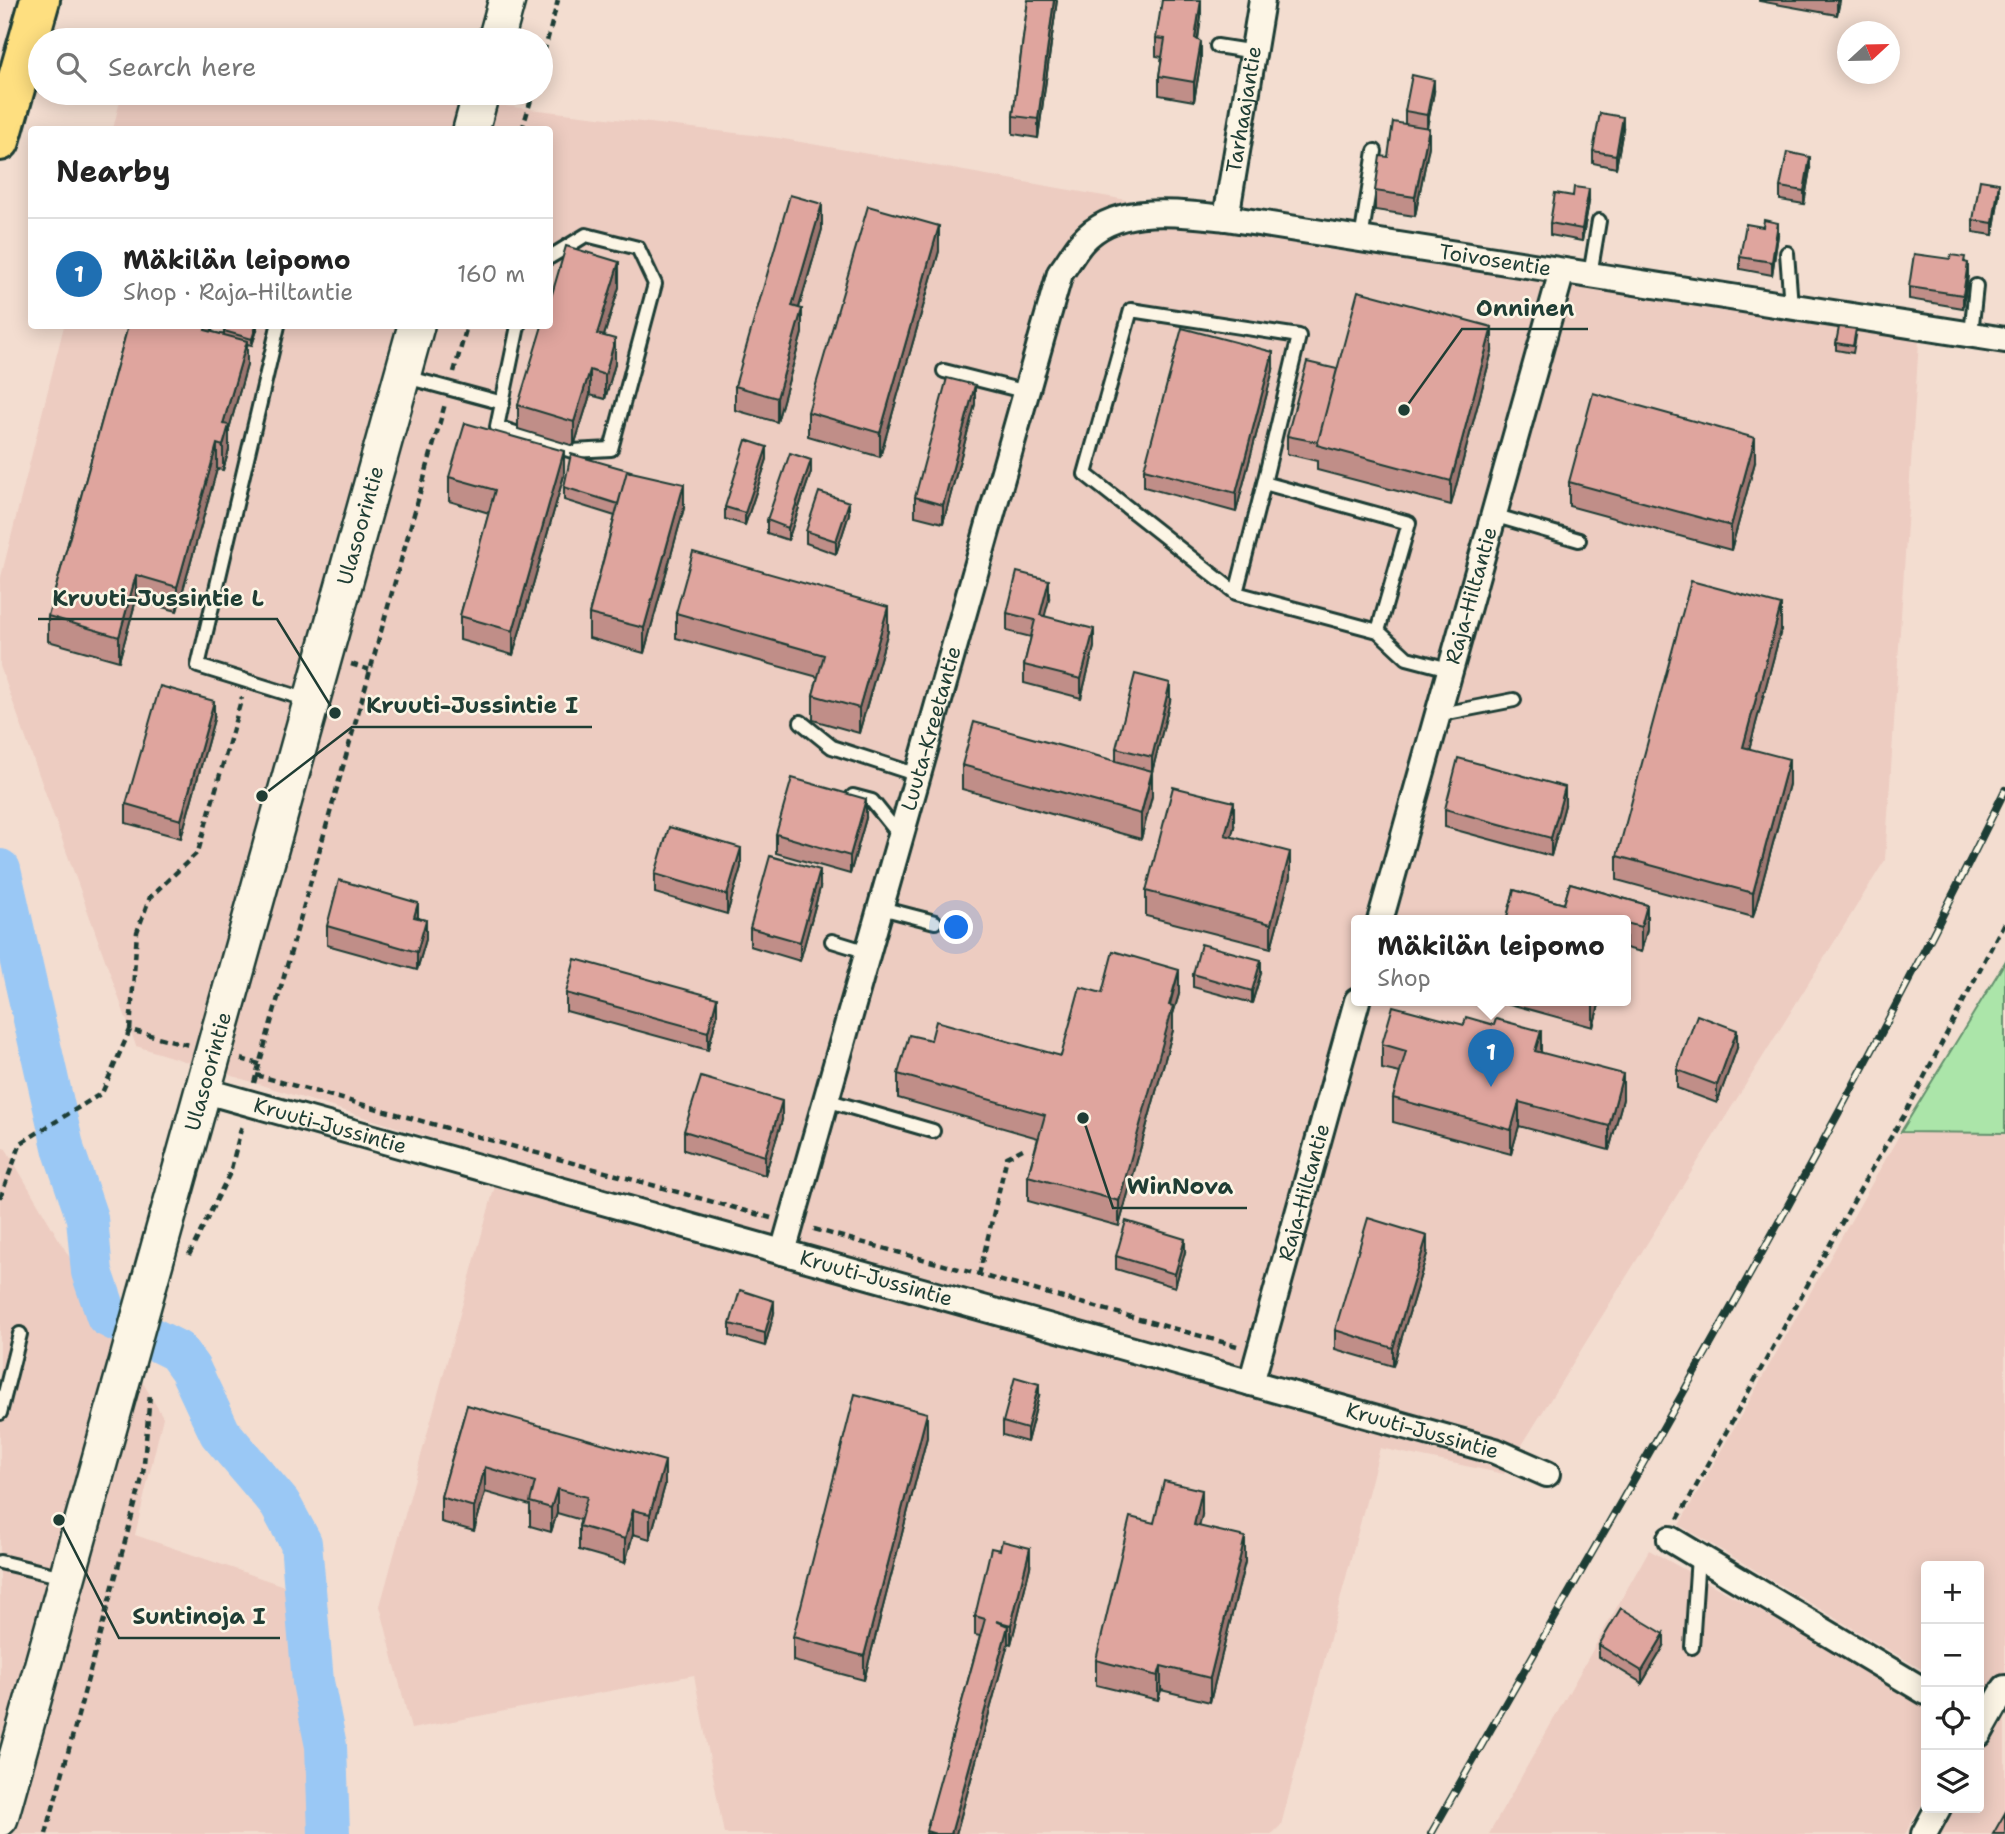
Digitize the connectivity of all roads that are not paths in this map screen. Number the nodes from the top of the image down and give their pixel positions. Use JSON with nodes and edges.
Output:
{"nodes":[{"id":1,"x":40,"y":0,"type":"edge"},
{"id":2,"x":507,"y":0,"type":"edge"},
{"id":3,"x":1262,"y":0,"type":"edge"},
{"id":4,"x":32,"y":28,"type":"edge"},
{"id":5,"x":499,"y":28,"type":"edge"},
{"id":6,"x":28,"y":42,"type":"edge"},
{"id":7,"x":1217,"y":46,"type":"dead end"},
{"id":8,"x":1255,"y":52,"type":"junction"},
{"id":9,"x":478,"y":105,"type":"edge"},
{"id":10,"x":472,"y":126,"type":"edge"},
{"id":11,"x":0,"y":141,"type":"edge"},
{"id":12,"x":1375,"y":151,"type":"dead end"},
{"id":13,"x":1226,"y":218,"type":"junction"},
{"id":14,"x":1599,"y":221,"type":"dead end"},
{"id":15,"x":1110,"y":222,"type":"joint"},
{"id":16,"x":1361,"y":240,"type":"junction"},
{"id":17,"x":1787,"y":253,"type":"dead end"},
{"id":18,"x":553,"y":255,"type":"edge"},
{"id":19,"x":1562,"y":271,"type":"junction"},
{"id":20,"x":1590,"y":275,"type":"junction"},
{"id":21,"x":1976,"y":286,"type":"dead end"},
{"id":22,"x":1791,"y":306,"type":"junction"},
{"id":23,"x":277,"y":329,"type":"edge"},
{"id":24,"x":415,"y":329,"type":"edge"},
{"id":25,"x":517,"y":329,"type":"edge"},
{"id":26,"x":1971,"y":334,"type":"junction"},
{"id":27,"x":2005,"y":340,"type":"edge"},
{"id":28,"x":944,"y":372,"type":"dead end"},
{"id":29,"x":402,"y":376,"type":"junction"},
{"id":30,"x":1027,"y":392,"type":"junction"},
{"id":31,"x":503,"y":403,"type":"junction"},
{"id":32,"x":1265,"y":483,"type":"junction"},
{"id":33,"x":1493,"y":515,"type":"junction"},
{"id":34,"x":1578,"y":540,"type":"dead end"},
{"id":35,"x":1236,"y":593,"type":"junction"},
{"id":36,"x":1378,"y":631,"type":"junction"},
{"id":37,"x":1449,"y":668,"type":"junction"},
{"id":38,"x":1514,"y":700,"type":"dead end"},
{"id":39,"x":311,"y":702,"type":"junction"},
{"id":40,"x":1437,"y":715,"type":"junction"},
{"id":41,"x":801,"y":722,"type":"dead end"},
{"id":42,"x":918,"y":775,"type":"junction"},
{"id":43,"x":834,"y":790,"type":"edge"},
{"id":44,"x":901,"y":837,"type":"junction"},
{"id":45,"x":881,"y":908,"type":"junction"},
{"id":46,"x":1382,"y":915,"type":"edge"},
{"id":47,"x":935,"y":922,"type":"dead end"},
{"id":48,"x":832,"y":942,"type":"dead end"},
{"id":49,"x":868,"y":952,"type":"junction"},
{"id":50,"x":1356,"y":1006,"type":"edge"},
{"id":51,"x":202,"y":1090,"type":"junction"},
{"id":52,"x":826,"y":1100,"type":"junction"},
{"id":53,"x":933,"y":1131,"type":"dead end"},
{"id":54,"x":783,"y":1252,"type":"junction"},
{"id":55,"x":20,"y":1334,"type":"dead end"},
{"id":56,"x":1251,"y":1383,"type":"junction"},
{"id":57,"x":0,"y":1413,"type":"edge"},
{"id":58,"x":1547,"y":1474,"type":"dead end"},
{"id":59,"x":1670,"y":1539,"type":"road end"},
{"id":60,"x":1698,"y":1556,"type":"junction"},
{"id":61,"x":0,"y":1562,"type":"edge"},
{"id":62,"x":67,"y":1578,"type":"junction"},
{"id":63,"x":1692,"y":1647,"type":"dead end"},
{"id":64,"x":2005,"y":1688,"type":"edge"},
{"id":65,"x":1921,"y":1689,"type":"edge"},
{"id":66,"x":1984,"y":1722,"type":"edge"},
{"id":67,"x":1935,"y":1813,"type":"edge"},
{"id":68,"x":0,"y":1818,"type":"edge"},
{"id":69,"x":1924,"y":1834,"type":"edge"}],
"edges":[{"from":1,"to":4,"type":"highway"},
{"from":2,"to":5,"type":"street"},
{"from":3,"to":8,"type":"street","name":"Tarhaajantie"},
{"from":6,"to":11,"type":"highway"},
{"from":7,"to":8,"type":"lane"},
{"from":8,"to":13,"type":"street","name":"Tarhaajantie"},
{"from":9,"to":10,"type":"street"},
{"from":12,"to":16,"type":"lane"},
{"from":13,"to":15,"type":"street","name":"Toivosentie"},
{"from":13,"to":16,"type":"street","name":"Toivosentie"},
{"from":14,"to":20,"type":"lane"},
{"from":15,"to":30,"type":"street","name":"Luuta-Kreetantie"},
{"from":16,"to":19,"type":"street","name":"Toivosentie"},
{"from":17,"to":22,"type":"lane"},
{"from":18,"to":31,"type":"lane"},
{"from":19,"to":20,"type":"street","name":"Toivosentie"},
{"from":19,"to":33,"type":"street","name":"Raja-Hiltantie"},
{"from":20,"to":22,"type":"street","name":"Toivosentie"},
{"from":21,"to":26,"type":"lane"},
{"from":22,"to":26,"type":"street","name":"Toivosentie"},
{"from":23,"to":39,"type":"lane"},
{"from":24,"to":29,"type":"street","name":"Ulasoorintie"},
{"from":25,"to":31,"type":"lane"},
{"from":26,"to":27,"type":"street","name":"Toivosentie"},
{"from":28,"to":30,"type":"lane"},
{"from":29,"to":31,"type":"lane"},
{"from":29,"to":39,"type":"street","name":"Ulasoorintie"},
{"from":30,"to":42,"type":"street","name":"Luuta-Kreetantie"},
{"from":32,"to":35,"type":"lane"},
{"from":32,"to":35,"type":"lane"},
{"from":32,"to":36,"type":"lane"},
{"from":33,"to":34,"type":"lane"},
{"from":33,"to":37,"type":"street","name":"Raja-Hiltantie"},
{"from":35,"to":36,"type":"lane"},
{"from":36,"to":37,"type":"lane"},
{"from":37,"to":40,"type":"street","name":"Raja-Hiltantie"},
{"from":38,"to":40,"type":"lane"},
{"from":39,"to":51,"type":"street","name":"Ulasoorintie"},
{"from":40,"to":46,"type":"street","name":"Raja-Hiltantie"},
{"from":41,"to":42,"type":"lane"},
{"from":42,"to":44,"type":"street","name":"Luuta-Kreetantie"},
{"from":43,"to":44,"type":"lane"},
{"from":44,"to":45,"type":"street","name":"Luuta-Kreetantie"},
{"from":45,"to":47,"type":"lane"},
{"from":45,"to":49,"type":"street","name":"Luuta-Kreetantie"},
{"from":48,"to":49,"type":"lane"},
{"from":49,"to":52,"type":"street","name":"Luuta-Kreetantie"},
{"from":50,"to":56,"type":"street","name":"Raja-Hiltantie"},
{"from":51,"to":54,"type":"street","name":"Kruuti-Jussintie"},
{"from":51,"to":62,"type":"street","name":"Ulasoorintie"},
{"from":52,"to":53,"type":"lane"},
{"from":52,"to":54,"type":"street","name":"Luuta-Kreetantie"},
{"from":54,"to":56,"type":"street","name":"Kruuti-Jussintie"},
{"from":55,"to":57,"type":"lane"},
{"from":56,"to":58,"type":"street","name":"Kruuti-Jussintie"},
{"from":59,"to":60,"type":"street"},
{"from":60,"to":63,"type":"lane"},
{"from":60,"to":65,"type":"street"},
{"from":61,"to":62,"type":"lane"},
{"from":62,"to":68,"type":"street","name":"Ulasoorintie"},
{"from":64,"to":66,"type":"street"},
{"from":67,"to":69,"type":"street"}]}
